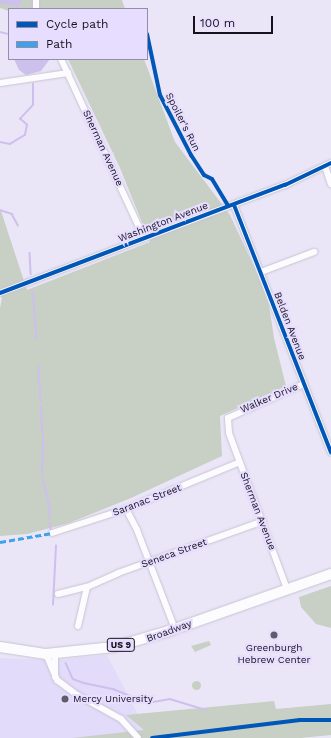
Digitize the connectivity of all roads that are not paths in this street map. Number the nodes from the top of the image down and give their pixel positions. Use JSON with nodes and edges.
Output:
{"nodes":[{"id":1,"x":62,"y":60,"type":"edge"},
{"id":2,"x":68,"y":73,"type":"junction"},
{"id":3,"x":0,"y":83,"type":"edge"},
{"id":4,"x":331,"y":163,"type":"edge"},
{"id":5,"x":325,"y":166,"type":"junction"},
{"id":6,"x":331,"y":184,"type":"edge"},
{"id":7,"x":234,"y":204,"type":"junction"},
{"id":8,"x":144,"y":238,"type":"junction"},
{"id":9,"x":314,"y":252,"type":"dead end"},
{"id":10,"x":261,"y":272,"type":"junction"},
{"id":11,"x":0,"y":293,"type":"edge"},
{"id":12,"x":304,"y":384,"type":"junction"},
{"id":13,"x":229,"y":433,"type":"joint"},
{"id":14,"x":331,"y":453,"type":"edge"},
{"id":15,"x":240,"y":462,"type":"junction"},
{"id":16,"x":126,"y":509,"type":"junction"},
{"id":17,"x":263,"y":521,"type":"junction"},
{"id":18,"x":52,"y":533,"type":"dead end"},
{"id":19,"x":149,"y":562,"type":"junction"},
{"id":20,"x":331,"y":574,"type":"edge"},
{"id":21,"x":87,"y":587,"type":"junction"},
{"id":22,"x":287,"y":588,"type":"junction"},
{"id":23,"x":58,"y":594,"type":"dead end"},
{"id":24,"x":78,"y":626,"type":"dead end"},
{"id":25,"x":175,"y":629,"type":"junction"},
{"id":26,"x":0,"y":647,"type":"edge"},
{"id":27,"x":50,"y":654,"type":"junction"},
{"id":28,"x":55,"y":677,"type":"junction"},
{"id":29,"x":138,"y":738,"type":"edge"}],
"edges":[{"from":1,"to":2,"type":"street","name":"Sherman Avenue"},
{"from":2,"to":3,"type":"street"},
{"from":2,"to":8,"type":"street","name":"Sherman Avenue"},
{"from":4,"to":5,"type":"street","name":"Washington Avenue"},
{"from":5,"to":6,"type":"street"},
{"from":5,"to":7,"type":"street","name":"Washington Avenue"},
{"from":7,"to":8,"type":"street","name":"Washington Avenue"},
{"from":7,"to":10,"type":"street","name":"Belden Avenue"},
{"from":8,"to":11,"type":"street","name":"Washington Avenue"},
{"from":9,"to":10,"type":"street"},
{"from":10,"to":12,"type":"street","name":"Belden Avenue"},
{"from":12,"to":13,"type":"street","name":"Walker Drive"},
{"from":12,"to":14,"type":"street","name":"Belden Avenue"},
{"from":13,"to":15,"type":"street","name":"Sherman Avenue"},
{"from":15,"to":16,"type":"street","name":"Saranac Street"},
{"from":15,"to":17,"type":"street","name":"Sherman Avenue"},
{"from":16,"to":18,"type":"street","name":"Saranac Street"},
{"from":16,"to":19,"type":"street"},
{"from":17,"to":19,"type":"street","name":"Seneca Street"},
{"from":17,"to":22,"type":"street","name":"Sherman Avenue"},
{"from":19,"to":21,"type":"street","name":"Seneca Street"},
{"from":19,"to":25,"type":"street"},
{"from":20,"to":22,"type":"main road","name":"Broadway","number":"US 9"},
{"from":21,"to":23,"type":"street","name":"Seneca Street"},
{"from":21,"to":24,"type":"street"},
{"from":22,"to":25,"type":"main road","name":"Broadway","number":"US 9"},
{"from":25,"to":27,"type":"main road","name":"Broadway","number":"US 9"},
{"from":26,"to":27,"type":"main road","name":"Broadway","number":"US 9"},
{"from":27,"to":28,"type":"street"},
{"from":27,"to":28,"type":"street"},
{"from":28,"to":29,"type":"street"}]}
